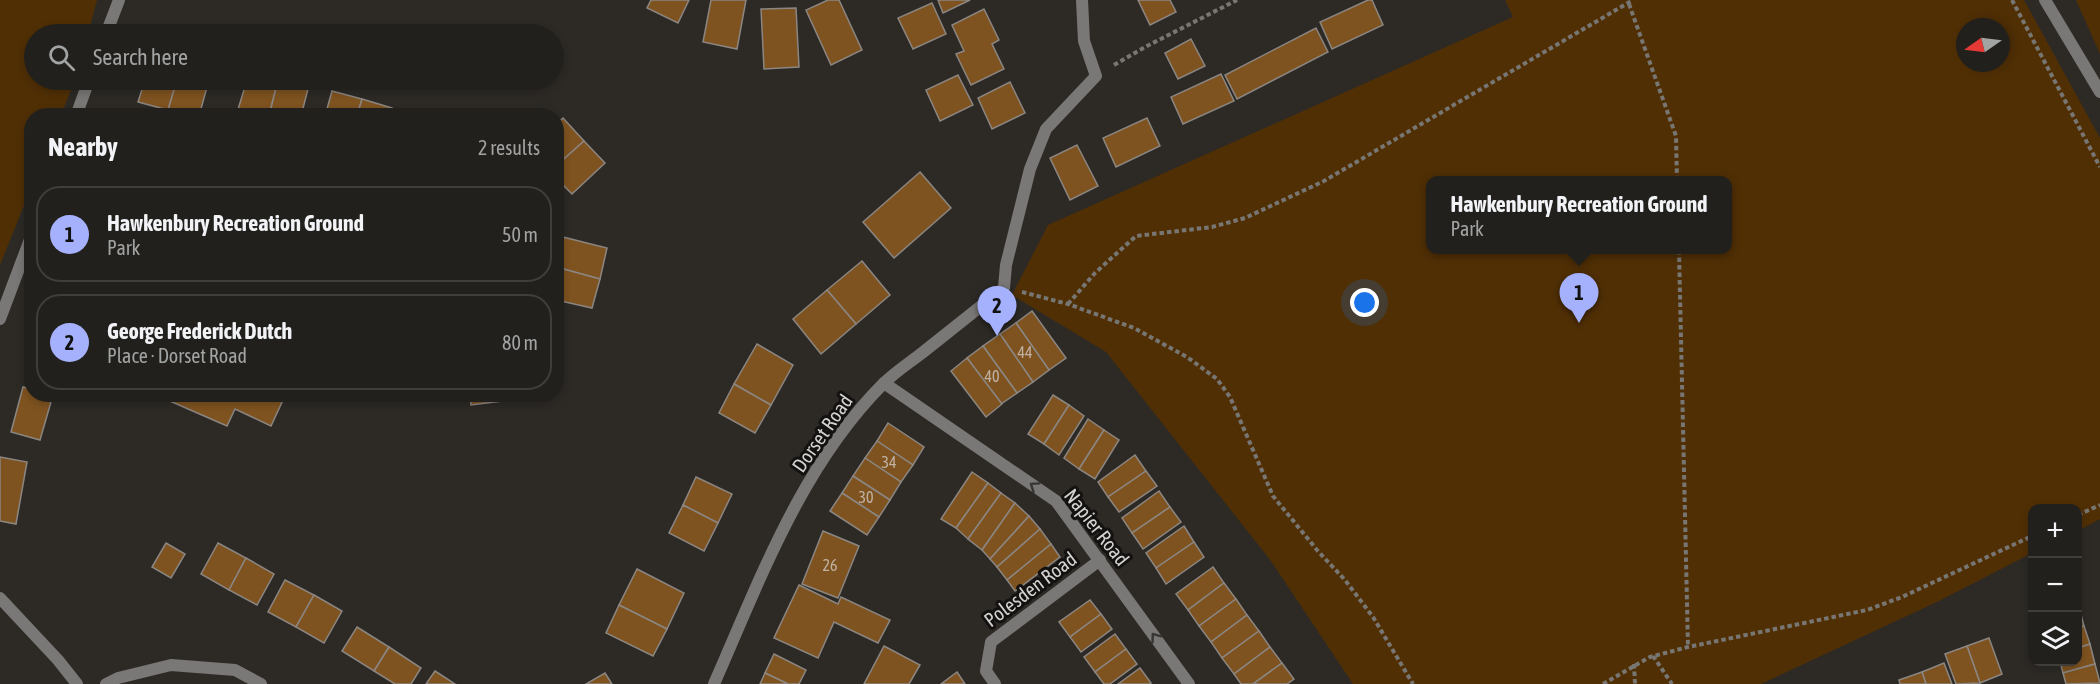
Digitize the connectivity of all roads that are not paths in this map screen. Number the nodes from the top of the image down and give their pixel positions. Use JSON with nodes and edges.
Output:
{"nodes":[{"id":1,"x":119,"y":0,"type":"edge"},
{"id":2,"x":1082,"y":0,"type":"edge"},
{"id":3,"x":2045,"y":0,"type":"edge"},
{"id":4,"x":110,"y":24,"type":"edge"},
{"id":5,"x":85,"y":90,"type":"edge"},
{"id":6,"x":2100,"y":92,"type":"edge"},
{"id":7,"x":79,"y":108,"type":"edge"},
{"id":8,"x":24,"y":255,"type":"edge"},
{"id":9,"x":0,"y":319,"type":"edge"},
{"id":10,"x":884,"y":383,"type":"junction"},
{"id":11,"x":1100,"y":560,"type":"junction"},
{"id":12,"x":0,"y":597,"type":"edge"},
{"id":13,"x":77,"y":684,"type":"edge"},
{"id":14,"x":106,"y":684,"type":"edge"},
{"id":15,"x":261,"y":684,"type":"edge"},
{"id":16,"x":714,"y":684,"type":"edge"},
{"id":17,"x":995,"y":684,"type":"edge"},
{"id":18,"x":1189,"y":684,"type":"edge"}],
"edges":[{"from":1,"to":4,"type":"street"},
{"from":2,"to":10,"type":"street","name":"Dorset Road"},
{"from":3,"to":6,"type":"street"},
{"from":5,"to":7,"type":"street"},
{"from":8,"to":9,"type":"street"},
{"from":11,"to":10,"type":"street","name":"Napier Road","one_way":true},
{"from":10,"to":16,"type":"street","name":"Dorset Road"},
{"from":11,"to":17,"type":"street","name":"Polesden Road"},
{"from":18,"to":11,"type":"street","name":"Napier Road","one_way":true},
{"from":12,"to":13,"type":"street"},
{"from":14,"to":15,"type":"street"}]}
